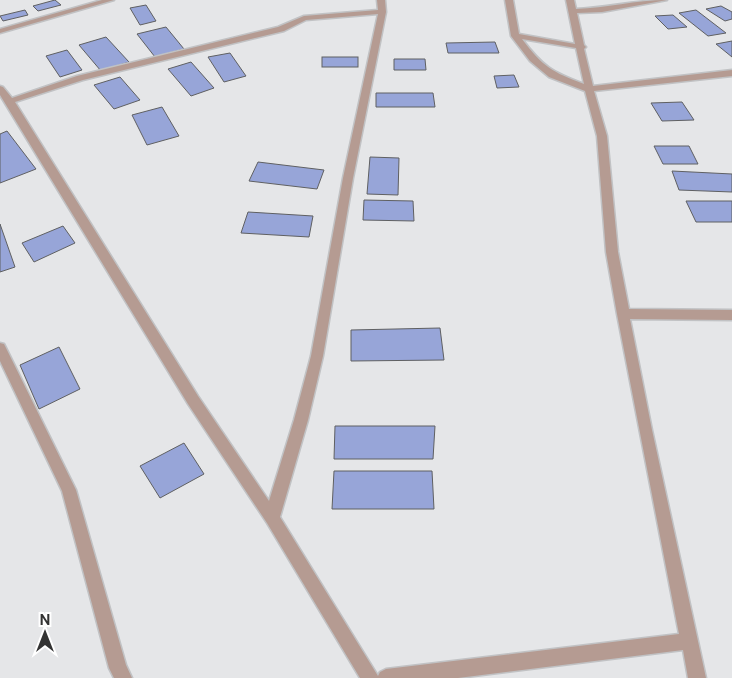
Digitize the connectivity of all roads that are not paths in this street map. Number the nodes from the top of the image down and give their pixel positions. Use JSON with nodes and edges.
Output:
{"nodes":[{"id":1,"x":110,"y":0,"type":"edge"},
{"id":2,"x":381,"y":0,"type":"edge"},
{"id":3,"x":510,"y":0,"type":"edge"},
{"id":4,"x":663,"y":0,"type":"edge"},
{"id":5,"x":572,"y":5,"type":"edge"},
{"id":6,"x":382,"y":12,"type":"junction"},
{"id":7,"x":0,"y":31,"type":"edge"},
{"id":8,"x":515,"y":36,"type":"junction"},
{"id":9,"x":582,"y":47,"type":"junction"},
{"id":10,"x":732,"y":73,"type":"edge"},
{"id":11,"x":0,"y":89,"type":"edge"},
{"id":12,"x":589,"y":90,"type":"junction"},
{"id":13,"x":10,"y":101,"type":"junction"},
{"id":14,"x":623,"y":314,"type":"junction"},
{"id":15,"x":732,"y":315,"type":"edge"},
{"id":16,"x":0,"y":348,"type":"edge"},
{"id":17,"x":272,"y":518,"type":"junction"},
{"id":18,"x":689,"y":641,"type":"junction"},
{"id":19,"x":123,"y":678,"type":"edge"},
{"id":20,"x":370,"y":678,"type":"edge"},
{"id":21,"x":386,"y":678,"type":"edge"},
{"id":22,"x":697,"y":678,"type":"edge"}],
"edges":[{"from":1,"to":7,"type":"street"},
{"from":2,"to":6,"type":"street"},
{"from":3,"to":8,"type":"street"},
{"from":4,"to":5,"type":"street"},
{"from":5,"to":9,"type":"street"},
{"from":6,"to":13,"type":"street"},
{"from":6,"to":17,"type":"street"},
{"from":8,"to":9,"type":"street"},
{"from":8,"to":12,"type":"street"},
{"from":9,"to":12,"type":"street"},
{"from":10,"to":12,"type":"street"},
{"from":11,"to":13,"type":"street"},
{"from":12,"to":14,"type":"street"},
{"from":13,"to":17,"type":"street"},
{"from":14,"to":15,"type":"street"},
{"from":14,"to":18,"type":"street"},
{"from":16,"to":19,"type":"street"},
{"from":17,"to":20,"type":"street"},
{"from":18,"to":21,"type":"street"},
{"from":18,"to":22,"type":"street"}]}
